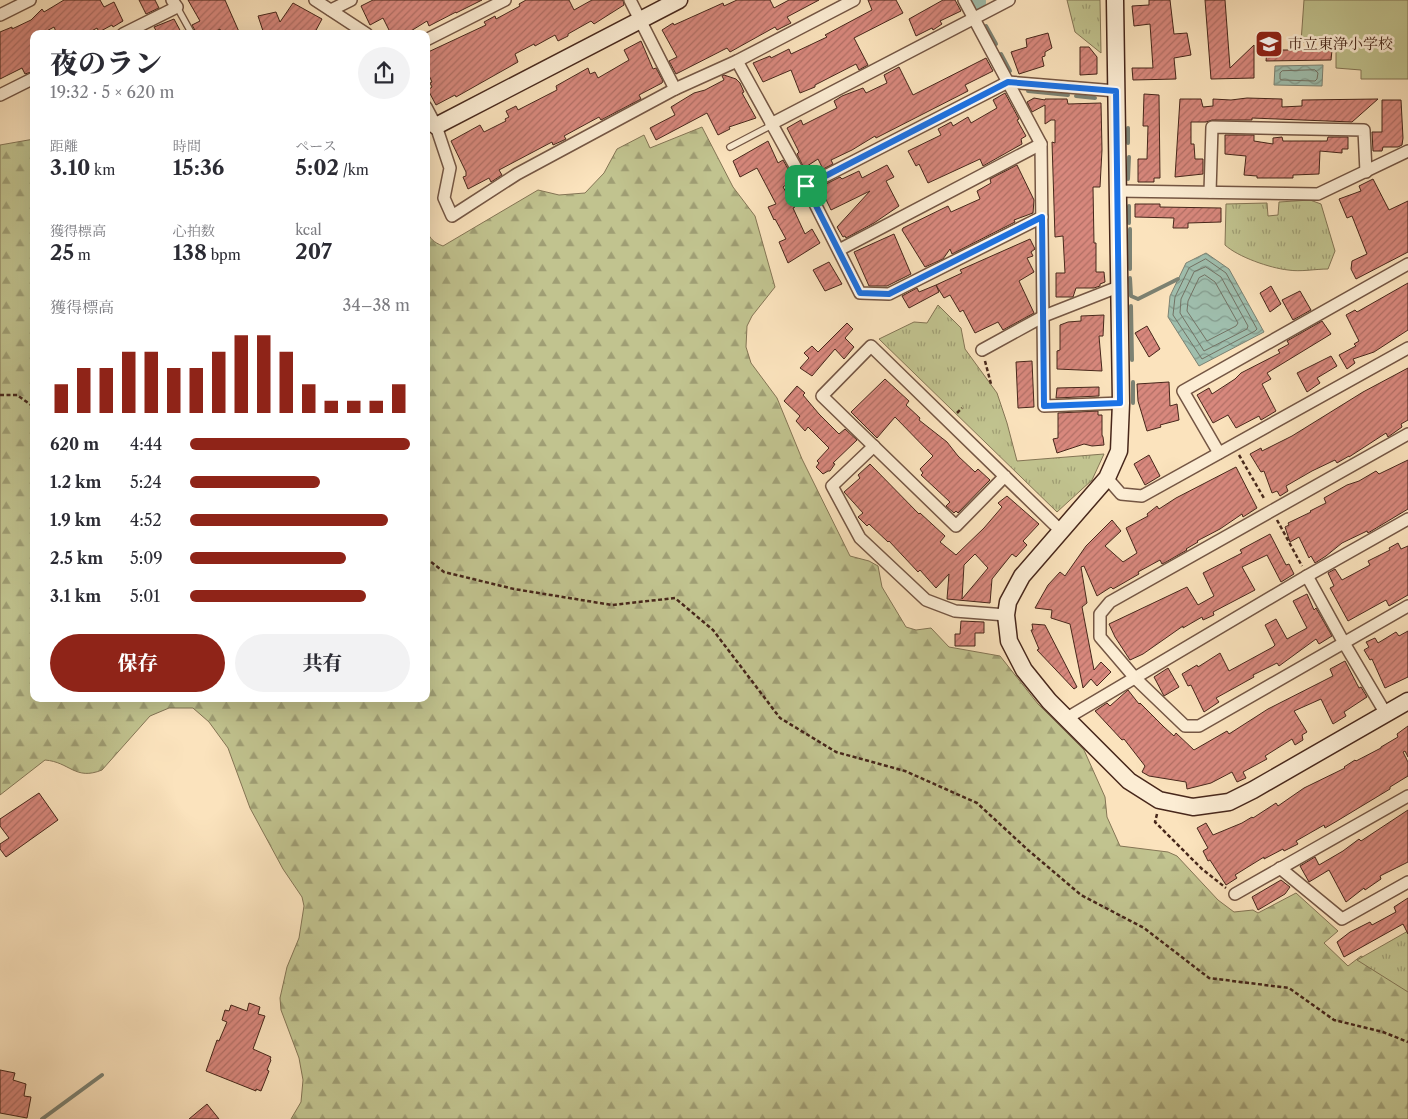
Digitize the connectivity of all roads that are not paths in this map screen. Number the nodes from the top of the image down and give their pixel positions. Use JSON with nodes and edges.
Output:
{"nodes":[{"id":1,"x":30,"y":0,"type":"edge"},
{"id":2,"x":315,"y":0,"type":"edge"},
{"id":3,"x":351,"y":0,"type":"edge"},
{"id":4,"x":505,"y":0,"type":"edge"},
{"id":5,"x":630,"y":0,"type":"edge"},
{"id":6,"x":679,"y":0,"type":"edge"},
{"id":7,"x":854,"y":0,"type":"edge"},
{"id":8,"x":964,"y":0,"type":"edge"},
{"id":9,"x":1009,"y":0,"type":"edge"},
{"id":10,"x":1115,"y":0,"type":"edge"},
{"id":11,"x":174,"y":4,"type":"edge"},
{"id":12,"x":331,"y":10,"type":"junction"},
{"id":13,"x":0,"y":15,"type":"edge"},
{"id":14,"x":973,"y":18,"type":"junction"},
{"id":15,"x":640,"y":20,"type":"junction"},
{"id":16,"x":130,"y":30,"type":"edge"},
{"id":17,"x":190,"y":30,"type":"edge"},
{"id":18,"x":361,"y":30,"type":"edge"},
{"id":19,"x":430,"y":38,"type":"edge"},
{"id":20,"x":737,"y":61,"type":"junction"},
{"id":21,"x":30,"y":80,"type":"edge"},
{"id":22,"x":1008,"y":82,"type":"junction"},
{"id":23,"x":675,"y":89,"type":"junction"},
{"id":24,"x":1116,"y":91,"type":"junction"},
{"id":25,"x":0,"y":94,"type":"edge"},
{"id":26,"x":430,"y":115,"type":"edge"},
{"id":27,"x":772,"y":124,"type":"junction"},
{"id":28,"x":436,"y":126,"type":"junction"},
{"id":29,"x":1041,"y":144,"type":"junction"},
{"id":30,"x":730,"y":147,"type":"dead end"},
{"id":31,"x":1408,"y":152,"type":"edge"},
{"id":32,"x":1366,"y":172,"type":"junction"},
{"id":33,"x":806,"y":186,"type":"junction"},
{"id":34,"x":1116,"y":191,"type":"junction"},
{"id":35,"x":1210,"y":192,"type":"junction"},
{"id":36,"x":1042,"y":217,"type":"junction"},
{"id":37,"x":839,"y":250,"type":"junction"},
{"id":38,"x":1408,"y":264,"type":"edge"},
{"id":39,"x":1118,"y":287,"type":"junction"},
{"id":40,"x":1044,"y":316,"type":"junction"},
{"id":41,"x":1408,"y":348,"type":"edge"},
{"id":42,"x":982,"y":350,"type":"road end"},
{"id":43,"x":1120,"y":403,"type":"junction"},
{"id":44,"x":1408,"y":434,"type":"edge"},
{"id":45,"x":874,"y":446,"type":"junction"},
{"id":46,"x":1219,"y":454,"type":"junction"},
{"id":47,"x":1005,"y":476,"type":"junction"},
{"id":48,"x":1107,"y":478,"type":"junction"},
{"id":49,"x":1408,"y":519,"type":"edge"},
{"id":50,"x":1061,"y":531,"type":"junction"},
{"id":51,"x":1307,"y":576,"type":"junction"},
{"id":52,"x":1408,"y":606,"type":"edge"},
{"id":53,"x":1006,"y":615,"type":"junction"},
{"id":54,"x":1344,"y":643,"type":"junction"},
{"id":55,"x":1135,"y":678,"type":"junction"},
{"id":56,"x":1408,"y":702,"type":"edge"},
{"id":57,"x":1386,"y":714,"type":"junction"},
{"id":58,"x":1067,"y":718,"type":"junction"},
{"id":59,"x":1408,"y":796,"type":"edge"},
{"id":60,"x":1280,"y":868,"type":"junction"},
{"id":61,"x":1408,"y":882,"type":"edge"},
{"id":62,"x":1235,"y":894,"type":"road end"}],
"edges":[{"from":1,"to":13,"type":"street"},
{"from":2,"to":12,"type":"street"},
{"from":3,"to":12,"type":"street"},
{"from":4,"to":19,"type":"street"},
{"from":5,"to":15,"type":"street"},
{"from":6,"to":15,"type":"street"},
{"from":7,"to":20,"type":"street"},
{"from":8,"to":14,"type":"street"},
{"from":9,"to":14,"type":"street"},
{"from":10,"to":24,"type":"street"},
{"from":11,"to":16,"type":"street"},
{"from":11,"to":17,"type":"lane"},
{"from":12,"to":18,"type":"street"},
{"from":14,"to":22,"type":"street"},
{"from":14,"to":27,"type":"street"},
{"from":15,"to":23,"type":"street"},
{"from":15,"to":28,"type":"street"},
{"from":20,"to":23,"type":"street"},
{"from":20,"to":27,"type":"street"},
{"from":21,"to":25,"type":"street"},
{"from":22,"to":24,"type":"street"},
{"from":22,"to":29,"type":"street"},
{"from":22,"to":33,"type":"street"},
{"from":23,"to":28,"type":"street"},
{"from":24,"to":34,"type":"street"},
{"from":26,"to":28,"type":"street"},
{"from":27,"to":30,"type":"lane"},
{"from":27,"to":33,"type":"street"},
{"from":29,"to":36,"type":"street"},
{"from":29,"to":37,"type":"street"},
{"from":31,"to":32,"type":"street"},
{"from":32,"to":35,"type":"street"},
{"from":32,"to":35,"type":"street"},
{"from":33,"to":37,"type":"street"},
{"from":34,"to":35,"type":"street"},
{"from":34,"to":39,"type":"street"},
{"from":36,"to":37,"type":"street"},
{"from":36,"to":40,"type":"street"},
{"from":38,"to":46,"type":"street"},
{"from":39,"to":40,"type":"street"},
{"from":39,"to":43,"type":"street"},
{"from":40,"to":42,"type":"street"},
{"from":40,"to":43,"type":"street"},
{"from":41,"to":46,"type":"street"},
{"from":43,"to":48,"type":"street"},
{"from":44,"to":55,"type":"street"},
{"from":45,"to":47,"type":"street"},
{"from":45,"to":47,"type":"street"},
{"from":45,"to":53,"type":"street"},
{"from":46,"to":48,"type":"street"},
{"from":47,"to":50,"type":"street"},
{"from":48,"to":50,"type":"street"},
{"from":49,"to":51,"type":"street"},
{"from":50,"to":53,"type":"street"},
{"from":51,"to":54,"type":"street"},
{"from":51,"to":55,"type":"street"},
{"from":52,"to":54,"type":"street"},
{"from":53,"to":58,"type":"street"},
{"from":54,"to":55,"type":"street"},
{"from":54,"to":57,"type":"street"},
{"from":55,"to":58,"type":"street"},
{"from":56,"to":57,"type":"street"},
{"from":57,"to":58,"type":"street"},
{"from":59,"to":60,"type":"street"},
{"from":60,"to":61,"type":"street"},
{"from":60,"to":62,"type":"street"}]}
